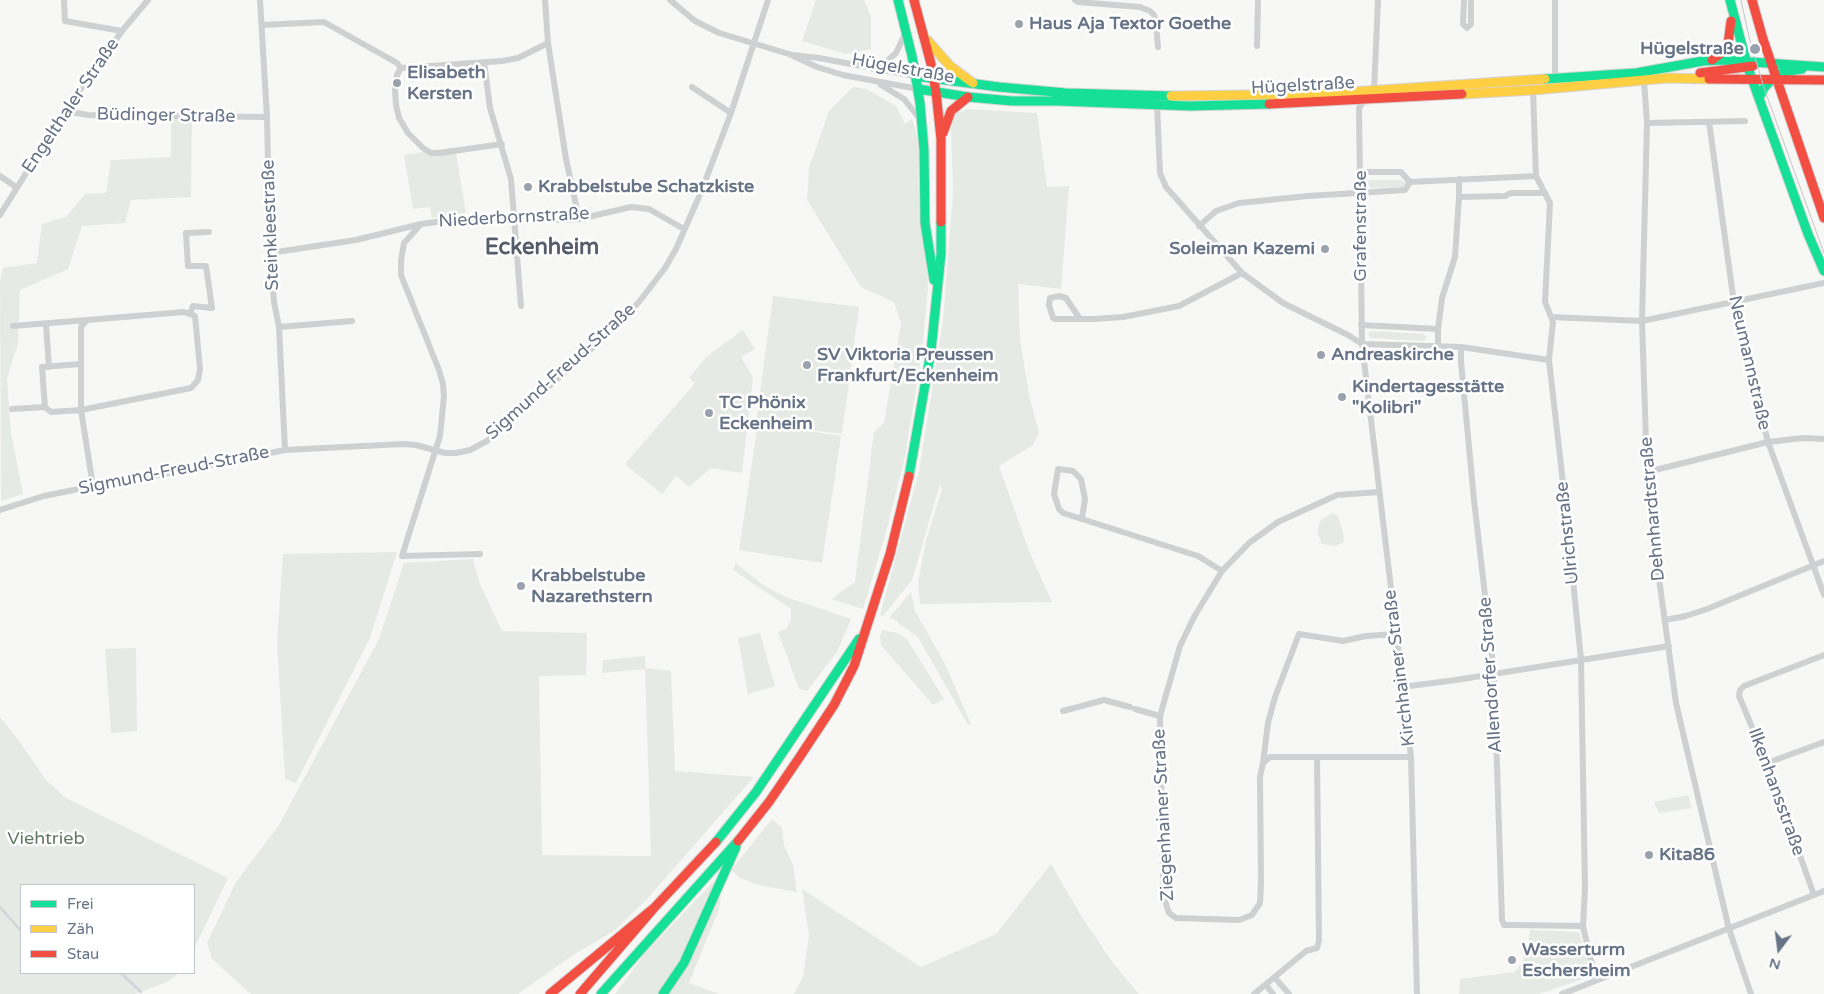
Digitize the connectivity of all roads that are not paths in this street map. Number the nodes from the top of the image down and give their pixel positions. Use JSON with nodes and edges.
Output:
{"nodes":[{"id":1,"x":64,"y":0,"type":"edge"},
{"id":2,"x":148,"y":0,"type":"edge"},
{"id":3,"x":260,"y":0,"type":"edge"},
{"id":4,"x":545,"y":0,"type":"edge"},
{"id":5,"x":670,"y":0,"type":"edge"},
{"id":6,"x":768,"y":0,"type":"edge"},
{"id":7,"x":898,"y":0,"type":"edge"},
{"id":8,"x":914,"y":0,"type":"edge"},
{"id":9,"x":1075,"y":0,"type":"edge"},
{"id":10,"x":1258,"y":0,"type":"edge"},
{"id":11,"x":1378,"y":0,"type":"edge"},
{"id":12,"x":1464,"y":0,"type":"edge"},
{"id":13,"x":1471,"y":0,"type":"edge"},
{"id":14,"x":1555,"y":0,"type":"edge"},
{"id":15,"x":1752,"y":0,"type":"edge"},
{"id":16,"x":1730,"y":5,"type":"edge"},
{"id":17,"x":262,"y":25,"type":"junction"},
{"id":18,"x":122,"y":31,"type":"junction"},
{"id":19,"x":906,"y":31,"type":"junction"},
{"id":20,"x":924,"y":37,"type":"junction"},
{"id":21,"x":548,"y":42,"type":"junction"},
{"id":22,"x":753,"y":44,"type":"junction"},
{"id":23,"x":1257,"y":46,"type":"dead end"},
{"id":24,"x":1158,"y":47,"type":"dead end"},
{"id":25,"x":1766,"y":50,"type":"junction"},
{"id":26,"x":789,"y":54,"type":"junction"},
{"id":27,"x":1712,"y":60,"type":"junction"},
{"id":28,"x":1759,"y":61,"type":"junction"},
{"id":29,"x":484,"y":62,"type":"junction"},
{"id":30,"x":1770,"y":62,"type":"junction"},
{"id":31,"x":1747,"y":64,"type":"junction"},
{"id":32,"x":1820,"y":67,"type":"edge"},
{"id":33,"x":401,"y":68,"type":"junction"},
{"id":34,"x":872,"y":69,"type":"junction"},
{"id":35,"x":915,"y":76,"type":"junction"},
{"id":36,"x":1555,"y":78,"type":"junction"},
{"id":37,"x":1667,"y":78,"type":"junction"},
{"id":38,"x":934,"y":79,"type":"junction"},
{"id":39,"x":1774,"y":79,"type":"junction"},
{"id":40,"x":1752,"y":80,"type":"junction"},
{"id":41,"x":1824,"y":80,"type":"edge"},
{"id":42,"x":1644,"y":81,"type":"junction"},
{"id":43,"x":876,"y":82,"type":"junction"},
{"id":44,"x":973,"y":84,"type":"junction"},
{"id":45,"x":692,"y":87,"type":"dead end"},
{"id":46,"x":1555,"y":88,"type":"junction"},
{"id":47,"x":918,"y":90,"type":"junction"},
{"id":48,"x":1533,"y":90,"type":"junction"},
{"id":49,"x":1374,"y":91,"type":"junction"},
{"id":50,"x":936,"y":92,"type":"junction"},
{"id":51,"x":1182,"y":96,"type":"junction"},
{"id":52,"x":968,"y":97,"type":"junction"},
{"id":53,"x":1759,"y":98,"type":"junction"},
{"id":54,"x":1358,"y":100,"type":"junction"},
{"id":55,"x":1157,"y":105,"type":"junction"},
{"id":56,"x":65,"y":111,"type":"junction"},
{"id":57,"x":731,"y":113,"type":"junction"},
{"id":58,"x":267,"y":117,"type":"junction"},
{"id":59,"x":1745,"y":121,"type":"dead end"},
{"id":60,"x":1709,"y":122,"type":"junction"},
{"id":61,"x":922,"y":123,"type":"junction"},
{"id":62,"x":1647,"y":123,"type":"junction"},
{"id":63,"x":941,"y":139,"type":"junction"},
{"id":64,"x":502,"y":144,"type":"junction"},
{"id":65,"x":1360,"y":172,"type":"junction"},
{"id":66,"x":0,"y":176,"type":"edge"},
{"id":67,"x":1536,"y":176,"type":"junction"},
{"id":68,"x":1459,"y":180,"type":"junction"},
{"id":69,"x":1410,"y":182,"type":"junction"},
{"id":70,"x":16,"y":187,"type":"junction"},
{"id":71,"x":1360,"y":193,"type":"junction"},
{"id":72,"x":1545,"y":193,"type":"junction"},
{"id":73,"x":1459,"y":197,"type":"junction"},
{"id":74,"x":0,"y":215,"type":"edge"},
{"id":75,"x":513,"y":217,"type":"junction"},
{"id":76,"x":1824,"y":218,"type":"edge"},
{"id":77,"x":579,"y":219,"type":"junction"},
{"id":78,"x":420,"y":224,"type":"junction"},
{"id":79,"x":1199,"y":226,"type":"junction"},
{"id":80,"x":684,"y":229,"type":"junction"},
{"id":81,"x":209,"y":232,"type":"dead end"},
{"id":82,"x":270,"y":253,"type":"junction"},
{"id":83,"x":1824,"y":271,"type":"edge"},
{"id":84,"x":1242,"y":273,"type":"junction"},
{"id":85,"x":1824,"y":283,"type":"edge"},
{"id":86,"x":936,"y":293,"type":"junction"},
{"id":87,"x":1734,"y":303,"type":"junction"},
{"id":88,"x":522,"y":306,"type":"dead end"},
{"id":89,"x":190,"y":314,"type":"junction"},
{"id":90,"x":1551,"y":317,"type":"junction"},
{"id":91,"x":1080,"y":319,"type":"junction"},
{"id":92,"x":87,"y":320,"type":"junction"},
{"id":93,"x":352,"y":321,"type":"dead end"},
{"id":94,"x":1642,"y":321,"type":"junction"},
{"id":95,"x":46,"y":324,"type":"junction"},
{"id":96,"x":1361,"y":325,"type":"junction"},
{"id":97,"x":13,"y":326,"type":"dead end"},
{"id":98,"x":279,"y":327,"type":"junction"},
{"id":99,"x":1438,"y":329,"type":"junction"},
{"id":100,"x":1362,"y":344,"type":"junction"},
{"id":101,"x":1438,"y":346,"type":"junction"},
{"id":102,"x":1461,"y":347,"type":"junction"},
{"id":103,"x":1549,"y":360,"type":"junction"},
{"id":104,"x":80,"y":364,"type":"junction"},
{"id":105,"x":49,"y":367,"type":"junction"},
{"id":106,"x":45,"y":407,"type":"junction"},
{"id":107,"x":12,"y":409,"type":"dead end"},
{"id":108,"x":81,"y":410,"type":"junction"},
{"id":109,"x":1824,"y":439,"type":"edge"},
{"id":110,"x":1768,"y":442,"type":"junction"},
{"id":111,"x":284,"y":450,"type":"junction"},
{"id":112,"x":436,"y":451,"type":"junction"},
{"id":113,"x":1647,"y":472,"type":"junction"},
{"id":114,"x":93,"y":486,"type":"junction"},
{"id":115,"x":1378,"y":492,"type":"junction"},
{"id":116,"x":0,"y":510,"type":"edge"},
{"id":117,"x":1082,"y":518,"type":"junction"},
{"id":118,"x":480,"y":554,"type":"dead end"},
{"id":119,"x":1824,"y":561,"type":"edge"},
{"id":120,"x":1812,"y":565,"type":"junction"},
{"id":121,"x":1222,"y":571,"type":"junction"},
{"id":122,"x":1824,"y":595,"type":"edge"},
{"id":123,"x":1665,"y":620,"type":"junction"},
{"id":124,"x":865,"y":632,"type":"junction"},
{"id":125,"x":1396,"y":634,"type":"junction"},
{"id":126,"x":1669,"y":646,"type":"junction"},
{"id":127,"x":1824,"y":655,"type":"edge"},
{"id":128,"x":1581,"y":659,"type":"junction"},
{"id":129,"x":1494,"y":673,"type":"junction"},
{"id":130,"x":1402,"y":686,"type":"junction"},
{"id":131,"x":1063,"y":711,"type":"dead end"},
{"id":132,"x":1160,"y":716,"type":"junction"},
{"id":133,"x":1824,"y":742,"type":"edge"},
{"id":134,"x":1317,"y":757,"type":"junction"},
{"id":135,"x":1411,"y":757,"type":"junction"},
{"id":136,"x":1263,"y":763,"type":"junction"},
{"id":137,"x":1768,"y":763,"type":"junction"},
{"id":138,"x":738,"y":841,"type":"junction"},
{"id":139,"x":1824,"y":890,"type":"edge"},
{"id":140,"x":1814,"y":894,"type":"junction"},
{"id":141,"x":654,"y":908,"type":"junction"},
{"id":142,"x":1583,"y":926,"type":"junction"},
{"id":143,"x":1729,"y":929,"type":"junction"},
{"id":144,"x":1275,"y":978,"type":"junction"},
{"id":145,"x":1597,"y":979,"type":"junction"},
{"id":146,"x":1266,"y":985,"type":"junction"},
{"id":147,"x":550,"y":994,"type":"edge"},
{"id":148,"x":580,"y":994,"type":"edge"},
{"id":149,"x":601,"y":994,"type":"edge"},
{"id":150,"x":663,"y":994,"type":"edge"},
{"id":151,"x":1254,"y":994,"type":"edge"},
{"id":152,"x":1273,"y":994,"type":"edge"},
{"id":153,"x":1289,"y":994,"type":"edge"},
{"id":154,"x":1417,"y":994,"type":"edge"},
{"id":155,"x":1562,"y":994,"type":"edge"},
{"id":156,"x":1751,"y":994,"type":"edge"}],
"edges":[{"from":1,"to":18,"type":"street"},
{"from":2,"to":18,"type":"street","name":"Engelthaler Straße"},
{"from":3,"to":17,"type":"street","name":"Steinkleestraße"},
{"from":4,"to":21,"type":"street"},
{"from":5,"to":22,"type":"street","name":"Hügelstraße"},
{"from":6,"to":22,"type":"street","name":"Sigmund-Freud-Straße"},
{"from":7,"to":19,"type":"main road"},
{"from":8,"to":20,"type":"main road"},
{"from":9,"to":24,"type":"street"},
{"from":10,"to":23,"type":"street"},
{"from":11,"to":49,"type":"street"},
{"from":12,"to":13,"type":"street"},
{"from":14,"to":36,"type":"street"},
{"from":15,"to":25,"type":"main road"},
{"from":16,"to":27,"type":"main road"},
{"from":16,"to":31,"type":"main road"},
{"from":17,"to":33,"type":"street"},
{"from":17,"to":58,"type":"street","name":"Steinkleestraße"},
{"from":18,"to":56,"type":"street","name":"Engelthaler Straße"},
{"from":19,"to":34,"type":"street"},
{"from":19,"to":35,"type":"main road"},
{"from":20,"to":38,"type":"main road"},
{"from":20,"to":44,"type":"main road"},
{"from":21,"to":29,"type":"street"},
{"from":21,"to":77,"type":"street"},
{"from":22,"to":26,"type":"street","name":"Hügelstraße"},
{"from":22,"to":57,"type":"street","name":"Sigmund-Freud-Straße"},
{"from":25,"to":28,"type":"main road"},
{"from":25,"to":30,"type":"main road"},
{"from":26,"to":34,"type":"street","name":"Hügelstraße"},
{"from":26,"to":43,"type":"street","name":"Hügelstraße"},
{"from":27,"to":31,"type":"main road","name":"Hügelstraße"},
{"from":27,"to":36,"type":"main road","name":"Hügelstraße"},
{"from":28,"to":30,"type":"main road","name":"Hügelstraße"},
{"from":28,"to":31,"type":"main road","name":"Hügelstraße"},
{"from":29,"to":33,"type":"street"},
{"from":29,"to":64,"type":"street"},
{"from":30,"to":32,"type":"main road","name":"Hügelstraße"},
{"from":30,"to":39,"type":"main road"},
{"from":31,"to":37,"type":"main road"},
{"from":31,"to":40,"type":"main road"},
{"from":32,"to":39,"type":"main road"},
{"from":33,"to":64,"type":"street"},
{"from":34,"to":35,"type":"street","name":"Hügelstraße"},
{"from":35,"to":38,"type":"main road","name":"Hügelstraße"},
{"from":35,"to":47,"type":"main road"},
{"from":36,"to":46,"type":"street"},
{"from":36,"to":49,"type":"main road","name":"Hügelstraße"},
{"from":37,"to":40,"type":"main road","name":"Hügelstraße"},
{"from":37,"to":42,"type":"main road","name":"Hügelstraße"},
{"from":38,"to":44,"type":"main road","name":"Hügelstraße"},
{"from":38,"to":50,"type":"main road"},
{"from":39,"to":40,"type":"main road","name":"Hügelstraße"},
{"from":39,"to":41,"type":"main road","name":"Hügelstraße"},
{"from":39,"to":53,"type":"main road"},
{"from":39,"to":76,"type":"main road"},
{"from":40,"to":53,"type":"main road"},
{"from":42,"to":46,"type":"main road","name":"Hügelstraße"},
{"from":42,"to":62,"type":"street","name":"Dehnhardtstraße"},
{"from":43,"to":47,"type":"street","name":"Hügelstraße"},
{"from":43,"to":61,"type":"street"},
{"from":44,"to":51,"type":"main road","name":"Hügelstraße"},
{"from":45,"to":57,"type":"street"},
{"from":46,"to":48,"type":"main road","name":"Hügelstraße"},
{"from":47,"to":50,"type":"main road","name":"Hügelstraße"},
{"from":47,"to":61,"type":"main road"},
{"from":48,"to":54,"type":"main road","name":"Hügelstraße"},
{"from":48,"to":67,"type":"street","name":"Ulrichstraße"},
{"from":49,"to":54,"type":"main road","name":"Hügelstraße"},
{"from":49,"to":54,"type":"street"},
{"from":50,"to":52,"type":"main road","name":"Hügelstraße"},
{"from":50,"to":63,"type":"main road"},
{"from":51,"to":54,"type":"main road","name":"Hügelstraße"},
{"from":51,"to":55,"type":"main road"},
{"from":52,"to":55,"type":"main road","name":"Hügelstraße"},
{"from":52,"to":63,"type":"main road"},
{"from":53,"to":83,"type":"main road"},
{"from":54,"to":55,"type":"main road","name":"Hügelstraße"},
{"from":54,"to":65,"type":"street","name":"Grafenstraße"},
{"from":55,"to":79,"type":"street"},
{"from":56,"to":58,"type":"street","name":"Büdinger Straße"},
{"from":56,"to":70,"type":"street","name":"Engelthaler Straße"},
{"from":57,"to":80,"type":"street","name":"Sigmund-Freud-Straße"},
{"from":58,"to":82,"type":"street","name":"Steinkleestraße"},
{"from":59,"to":60,"type":"street"},
{"from":60,"to":62,"type":"street"},
{"from":60,"to":87,"type":"street","name":"Neumannstraße"},
{"from":61,"to":86,"type":"main road"},
{"from":62,"to":94,"type":"street","name":"Dehnhardtstraße"},
{"from":63,"to":86,"type":"main road"},
{"from":64,"to":75,"type":"street"},
{"from":65,"to":69,"type":"street"},
{"from":65,"to":71,"type":"street","name":"Grafenstraße"},
{"from":66,"to":70,"type":"street"},
{"from":67,"to":68,"type":"street"},
{"from":67,"to":72,"type":"street","name":"Ulrichstraße"},
{"from":68,"to":69,"type":"street"},
{"from":68,"to":73,"type":"street"},
{"from":69,"to":71,"type":"street"},
{"from":70,"to":74,"type":"street","name":"Engelthaler Straße"},
{"from":71,"to":79,"type":"street"},
{"from":71,"to":96,"type":"street","name":"Grafenstraße"},
{"from":72,"to":73,"type":"street"},
{"from":72,"to":90,"type":"street","name":"Ulrichstraße"},
{"from":73,"to":99,"type":"street"},
{"from":75,"to":77,"type":"street","name":"Niederbornstraße"},
{"from":75,"to":78,"type":"street","name":"Niederbornstraße"},
{"from":75,"to":88,"type":"street"},
{"from":77,"to":80,"type":"street","name":"Niederbornstraße"},
{"from":78,"to":82,"type":"street"},
{"from":78,"to":112,"type":"street","name":"Niederbornstraße"},
{"from":79,"to":84,"type":"street"},
{"from":80,"to":112,"type":"street","name":"Sigmund-Freud-Straße"},
{"from":81,"to":89,"type":"street"},
{"from":82,"to":98,"type":"street","name":"Steinkleestraße"},
{"from":84,"to":91,"type":"street"},
{"from":84,"to":100,"type":"street"},
{"from":85,"to":87,"type":"street"},
{"from":86,"to":124,"type":"main road"},
{"from":87,"to":94,"type":"street"},
{"from":87,"to":110,"type":"street","name":"Neumannstraße"},
{"from":89,"to":92,"type":"street"},
{"from":89,"to":108,"type":"street"},
{"from":90,"to":94,"type":"street"},
{"from":90,"to":103,"type":"street","name":"Ulrichstraße"},
{"from":91,"to":91,"type":"street"},
{"from":92,"to":95,"type":"street"},
{"from":92,"to":104,"type":"street"},
{"from":93,"to":98,"type":"street"},
{"from":94,"to":113,"type":"street","name":"Dehnhardtstraße"},
{"from":95,"to":97,"type":"street"},
{"from":95,"to":105,"type":"street"},
{"from":96,"to":99,"type":"street"},
{"from":96,"to":100,"type":"street","name":"Grafenstraße"},
{"from":98,"to":111,"type":"street","name":"Steinkleestraße"},
{"from":99,"to":101,"type":"street"},
{"from":100,"to":101,"type":"street"},
{"from":100,"to":115,"type":"street","name":"Kirchhainer Straße"},
{"from":101,"to":102,"type":"street"},
{"from":102,"to":103,"type":"street"},
{"from":102,"to":129,"type":"street","name":"Allendorfer Straße"},
{"from":103,"to":128,"type":"street","name":"Ulrichstraße"},
{"from":104,"to":105,"type":"street"},
{"from":104,"to":108,"type":"street"},
{"from":105,"to":106,"type":"street"},
{"from":106,"to":107,"type":"street"},
{"from":106,"to":108,"type":"street"},
{"from":108,"to":114,"type":"street"},
{"from":109,"to":110,"type":"street"},
{"from":110,"to":113,"type":"street"},
{"from":110,"to":120,"type":"street","name":"Neumannstraße"},
{"from":111,"to":112,"type":"street","name":"Sigmund-Freud-Straße"},
{"from":111,"to":114,"type":"street","name":"Sigmund-Freud-Straße"},
{"from":112,"to":118,"type":"street","name":"Niederbornstraße"},
{"from":113,"to":123,"type":"street","name":"Dehnhardtstraße"},
{"from":114,"to":116,"type":"street","name":"Sigmund-Freud-Straße"},
{"from":115,"to":121,"type":"street","name":"Ziegenhainer Straße"},
{"from":115,"to":125,"type":"street","name":"Kirchhainer Straße"},
{"from":117,"to":117,"type":"street"},
{"from":117,"to":121,"type":"street"},
{"from":119,"to":120,"type":"street"},
{"from":120,"to":122,"type":"street","name":"Neumannstraße"},
{"from":120,"to":123,"type":"street"},
{"from":121,"to":132,"type":"street","name":"Ziegenhainer Straße"},
{"from":123,"to":126,"type":"street","name":"Dehnhardtstraße"},
{"from":124,"to":138,"type":"main road"},
{"from":124,"to":141,"type":"main road"},
{"from":125,"to":130,"type":"street","name":"Kirchhainer Straße"},
{"from":125,"to":136,"type":"street","name":"Ziegenhainer Straße"},
{"from":126,"to":128,"type":"street"},
{"from":126,"to":143,"type":"street","name":"Dehnhardtstraße"},
{"from":127,"to":137,"type":"street","name":"Ilkenhansstraße"},
{"from":128,"to":129,"type":"street"},
{"from":128,"to":142,"type":"street","name":"Ulrichstraße"},
{"from":129,"to":130,"type":"street"},
{"from":129,"to":142,"type":"street","name":"Allendorfer Straße"},
{"from":130,"to":135,"type":"street","name":"Kirchhainer Straße"},
{"from":131,"to":132,"type":"street","name":"Ziegenhainer Straße"},
{"from":132,"to":136,"type":"street","name":"Ziegenhainer Straße"},
{"from":133,"to":137,"type":"street"},
{"from":134,"to":135,"type":"street"},
{"from":134,"to":136,"type":"street"},
{"from":134,"to":144,"type":"street"},
{"from":135,"to":154,"type":"street","name":"Kirchhainer Straße"},
{"from":137,"to":140,"type":"street","name":"Ilkenhansstraße"},
{"from":138,"to":149,"type":"main road"},
{"from":138,"to":150,"type":"main road"},
{"from":139,"to":140,"type":"street"},
{"from":140,"to":143,"type":"street"},
{"from":141,"to":147,"type":"main road"},
{"from":141,"to":148,"type":"main road"},
{"from":142,"to":145,"type":"street","name":"Ulrichstraße"},
{"from":143,"to":145,"type":"street"},
{"from":143,"to":156,"type":"street","name":"Dehnhardtstraße"},
{"from":144,"to":146,"type":"street"},
{"from":144,"to":153,"type":"street"},
{"from":145,"to":155,"type":"street"},
{"from":146,"to":151,"type":"street"},
{"from":146,"to":152,"type":"street"}]}
